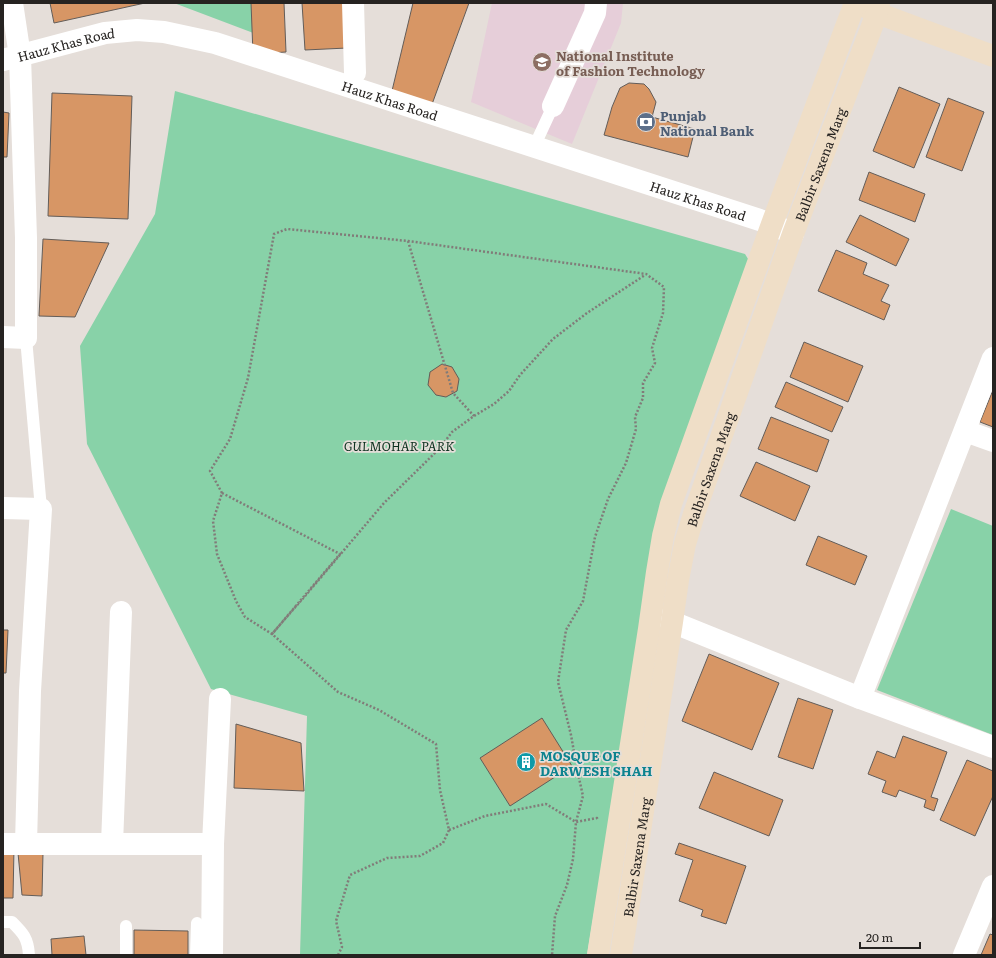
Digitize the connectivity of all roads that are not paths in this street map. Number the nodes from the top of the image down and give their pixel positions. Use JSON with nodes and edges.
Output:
{"nodes":[{"id":1,"x":12,"y":3,"type":"edge"},
{"id":2,"x":353,"y":3,"type":"edge"},
{"id":3,"x":596,"y":3,"type":"edge"},
{"id":4,"x":856,"y":3,"type":"edge"},
{"id":5,"x":878,"y":8,"type":"edge"},
{"id":6,"x":993,"y":56,"type":"edge"},
{"id":7,"x":12,"y":58,"type":"edge"},
{"id":8,"x":356,"y":81,"type":"junction"},
{"id":9,"x":553,"y":106,"type":"joint"},
{"id":10,"x":534,"y":147,"type":"junction"},
{"id":11,"x":772,"y":224,"type":"junction"},
{"id":12,"x":793,"y":234,"type":"junction"},
{"id":13,"x":3,"y":337,"type":"edge"},
{"id":14,"x":26,"y":338,"type":"junction"},
{"id":15,"x":993,"y":358,"type":"edge"},
{"id":16,"x":965,"y":431,"type":"junction"},
{"id":17,"x":993,"y":441,"type":"edge"},
{"id":18,"x":3,"y":508,"type":"edge"},
{"id":19,"x":41,"y":509,"type":"junction"},
{"id":20,"x":122,"y":612,"type":"dead end"},
{"id":21,"x":651,"y":616,"type":"junction"},
{"id":22,"x":672,"y":622,"type":"junction"},
{"id":23,"x":860,"y":698,"type":"junction"},
{"id":24,"x":220,"y":699,"type":"dead end"},
{"id":25,"x":993,"y":747,"type":"edge"},
{"id":26,"x":3,"y":844,"type":"edge"},
{"id":27,"x":26,"y":844,"type":"junction"},
{"id":28,"x":112,"y":844,"type":"junction"},
{"id":29,"x":212,"y":844,"type":"junction"},
{"id":30,"x":993,"y":886,"type":"edge"},
{"id":31,"x":988,"y":910,"type":"edge"},
{"id":32,"x":3,"y":922,"type":"edge"},
{"id":33,"x":197,"y":923,"type":"dead end"},
{"id":34,"x":126,"y":926,"type":"dead end"},
{"id":35,"x":29,"y":955,"type":"edge"},
{"id":36,"x":126,"y":955,"type":"edge"},
{"id":37,"x":196,"y":955,"type":"edge"},
{"id":38,"x":212,"y":955,"type":"edge"},
{"id":39,"x":598,"y":955,"type":"edge"},
{"id":40,"x":621,"y":955,"type":"edge"},
{"id":41,"x":964,"y":955,"type":"edge"}],
"edges":[{"from":1,"to":7,"type":"street"},
{"from":2,"to":8,"type":"street"},
{"from":3,"to":9,"type":"street"},
{"from":4,"to":5,"type":"street"},
{"from":4,"to":11,"type":"street","name":"Balbir Saxena Marg"},
{"from":5,"to":6,"type":"street"},
{"from":5,"to":12,"type":"street","name":"Balbir Saxena Marg"},
{"from":7,"to":8,"type":"street","name":"Hauz Khas Road"},
{"from":7,"to":14,"type":"street"},
{"from":8,"to":10,"type":"street","name":"Hauz Khas Road"},
{"from":9,"to":10,"type":"lane"},
{"from":10,"to":11,"type":"street","name":"Hauz Khas Road"},
{"from":11,"to":12,"type":"street","name":"Hauz Khas Road"},
{"from":11,"to":21,"type":"street","name":"Balbir Saxena Marg"},
{"from":12,"to":22,"type":"street","name":"Balbir Saxena Marg"},
{"from":13,"to":14,"type":"street"},
{"from":14,"to":19,"type":"lane"},
{"from":15,"to":16,"type":"street"},
{"from":16,"to":17,"type":"street"},
{"from":16,"to":23,"type":"street"},
{"from":18,"to":19,"type":"street"},
{"from":19,"to":27,"type":"street"},
{"from":20,"to":28,"type":"street"},
{"from":21,"to":22,"type":"street"},
{"from":21,"to":39,"type":"street","name":"Balbir Saxena Marg"},
{"from":22,"to":23,"type":"street"},
{"from":22,"to":40,"type":"street","name":"Balbir Saxena Marg"},
{"from":23,"to":25,"type":"street"},
{"from":24,"to":29,"type":"street"},
{"from":26,"to":27,"type":"street"},
{"from":27,"to":28,"type":"street"},
{"from":28,"to":29,"type":"street"},
{"from":29,"to":38,"type":"street"},
{"from":30,"to":31,"type":"street"},
{"from":31,"to":41,"type":"street"},
{"from":32,"to":35,"type":"lane"},
{"from":33,"to":37,"type":"lane"},
{"from":34,"to":36,"type":"lane"}]}
